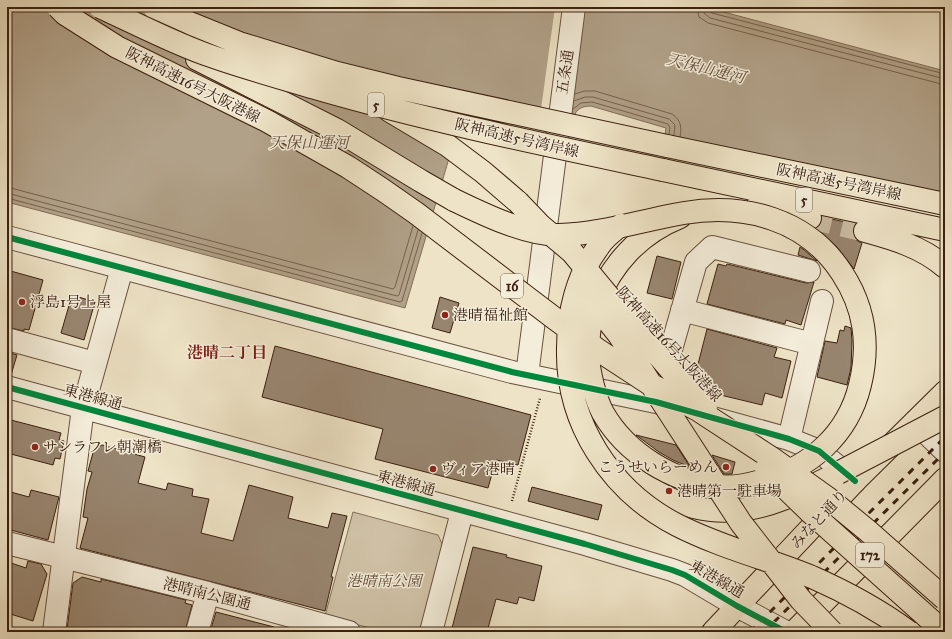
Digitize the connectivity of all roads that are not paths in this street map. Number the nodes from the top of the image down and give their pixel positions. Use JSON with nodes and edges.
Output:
{"nodes":[{"id":1,"x":58,"y":7,"type":"edge"},
{"id":2,"x":95,"y":7,"type":"edge"},
{"id":3,"x":100,"y":7,"type":"edge"},
{"id":4,"x":154,"y":7,"type":"edge"},
{"id":5,"x":170,"y":7,"type":"edge"},
{"id":6,"x":574,"y":7,"type":"edge"},
{"id":7,"x":518,"y":202,"type":"junction"},
{"id":8,"x":945,"y":204,"type":"edge"},
{"id":9,"x":729,"y":205,"type":"junction"},
{"id":10,"x":806,"y":217,"type":"tunnel mouth"},
{"id":11,"x":945,"y":230,"type":"edge"},
{"id":12,"x":865,"y":231,"type":"tunnel mouth"},
{"id":13,"x":7,"y":237,"type":"edge"},
{"id":14,"x":945,"y":267,"type":"edge"},
{"id":15,"x":122,"y":268,"type":"junction"},
{"id":16,"x":809,"y":271,"type":"dead end"},
{"id":17,"x":822,"y":301,"type":"dead end"},
{"id":18,"x":682,"y":310,"type":"junction"},
{"id":19,"x":7,"y":339,"type":"edge"},
{"id":20,"x":812,"y":344,"type":"junction"},
{"id":21,"x":95,"y":363,"type":"junction"},
{"id":22,"x":528,"y":375,"type":"junction"},
{"id":23,"x":7,"y":387,"type":"edge"},
{"id":24,"x":943,"y":398,"type":"edge"},
{"id":25,"x":656,"y":402,"type":"junction"},
{"id":26,"x":83,"y":408,"type":"junction"},
{"id":27,"x":603,"y":412,"type":"junction"},
{"id":28,"x":915,"y":422,"type":"junction"},
{"id":29,"x":789,"y":439,"type":"junction"},
{"id":30,"x":945,"y":451,"type":"edge"},
{"id":31,"x":945,"y":479,"type":"edge"},
{"id":32,"x":855,"y":481,"type":"junction"},
{"id":33,"x":462,"y":512,"type":"junction"},
{"id":34,"x":7,"y":543,"type":"edge"},
{"id":35,"x":64,"y":558,"type":"junction"},
{"id":36,"x":208,"y":593,"type":"junction"},
{"id":37,"x":945,"y":599,"type":"edge"},
{"id":38,"x":737,"y":606,"type":"junction"},
{"id":39,"x":54,"y":632,"type":"edge"},
{"id":40,"x":197,"y":632,"type":"edge"},
{"id":41,"x":349,"y":632,"type":"edge"},
{"id":42,"x":431,"y":632,"type":"edge"},
{"id":43,"x":713,"y":632,"type":"edge"},
{"id":44,"x":786,"y":632,"type":"edge"},
{"id":45,"x":794,"y":632,"type":"edge"},
{"id":46,"x":832,"y":632,"type":"edge"},
{"id":47,"x":909,"y":632,"type":"edge"},
{"id":48,"x":944,"y":632,"type":"edge"}],
"edges":[{"from":1,"to":37,"type":"highway","name":"阪神高速16号大阪港線","number":"16","bridge":true},
{"from":2,"to":27,"type":"highway","bridge":true},
{"from":3,"to":11,"type":"highway","name":"阪神高速5号湾岸線","number":"5","bridge":true},
{"from":4,"to":8,"type":"highway","name":"阪神高速5号湾岸線","number":"5","bridge":true},
{"from":5,"to":7,"type":"highway","name":"阪神高速16号大阪港線","bridge":true},
{"from":6,"to":22,"type":"street","name":"五条通"},
{"from":7,"to":46,"type":"highway","bridge":true},
{"from":7,"to":48,"type":"highway","name":"阪神高速16号大阪港線","bridge":true},
{"from":9,"to":10,"type":"highway"},
{"from":9,"to":27,"type":"highway","bridge":true},
{"from":9,"to":47,"type":"highway","bridge":true},
{"from":12,"to":14,"type":"highway"},
{"from":13,"to":15,"type":"street"},
{"from":15,"to":21,"type":"street"},
{"from":15,"to":22,"type":"street"},
{"from":16,"to":18,"type":"street"},
{"from":17,"to":20,"type":"street"},
{"from":18,"to":20,"type":"street"},
{"from":18,"to":25,"type":"street"},
{"from":19,"to":21,"type":"street"},
{"from":20,"to":29,"type":"street"},
{"from":21,"to":26,"type":"street"},
{"from":22,"to":25,"type":"street"},
{"from":23,"to":26,"type":"street","name":"東港線通"},
{"from":24,"to":27,"type":"highway","bridge":true},
{"from":24,"to":28,"type":"highway","name":"みなと通り"},
{"from":25,"to":29,"type":"street"},
{"from":26,"to":33,"type":"street","name":"東港線通"},
{"from":26,"to":35,"type":"street"},
{"from":28,"to":30,"type":"street"},
{"from":28,"to":32,"type":"highway","name":"みなと通り"},
{"from":29,"to":32,"type":"street"},
{"from":31,"to":45,"type":"highway","number":"172"},
{"from":32,"to":38,"type":"highway","name":"みなと通り"},
{"from":33,"to":38,"type":"street","name":"東港線通"},
{"from":33,"to":42,"type":"street"},
{"from":34,"to":35,"type":"street","name":"港晴南公園通"},
{"from":35,"to":36,"type":"street","name":"港晴南公園通"},
{"from":35,"to":39,"type":"street"},
{"from":36,"to":40,"type":"street"},
{"from":36,"to":41,"type":"street","name":"港晴南公園通"},
{"from":38,"to":43,"type":"highway","name":"みなと通り"},
{"from":38,"to":44,"type":"street","name":"東港線通"}]}
